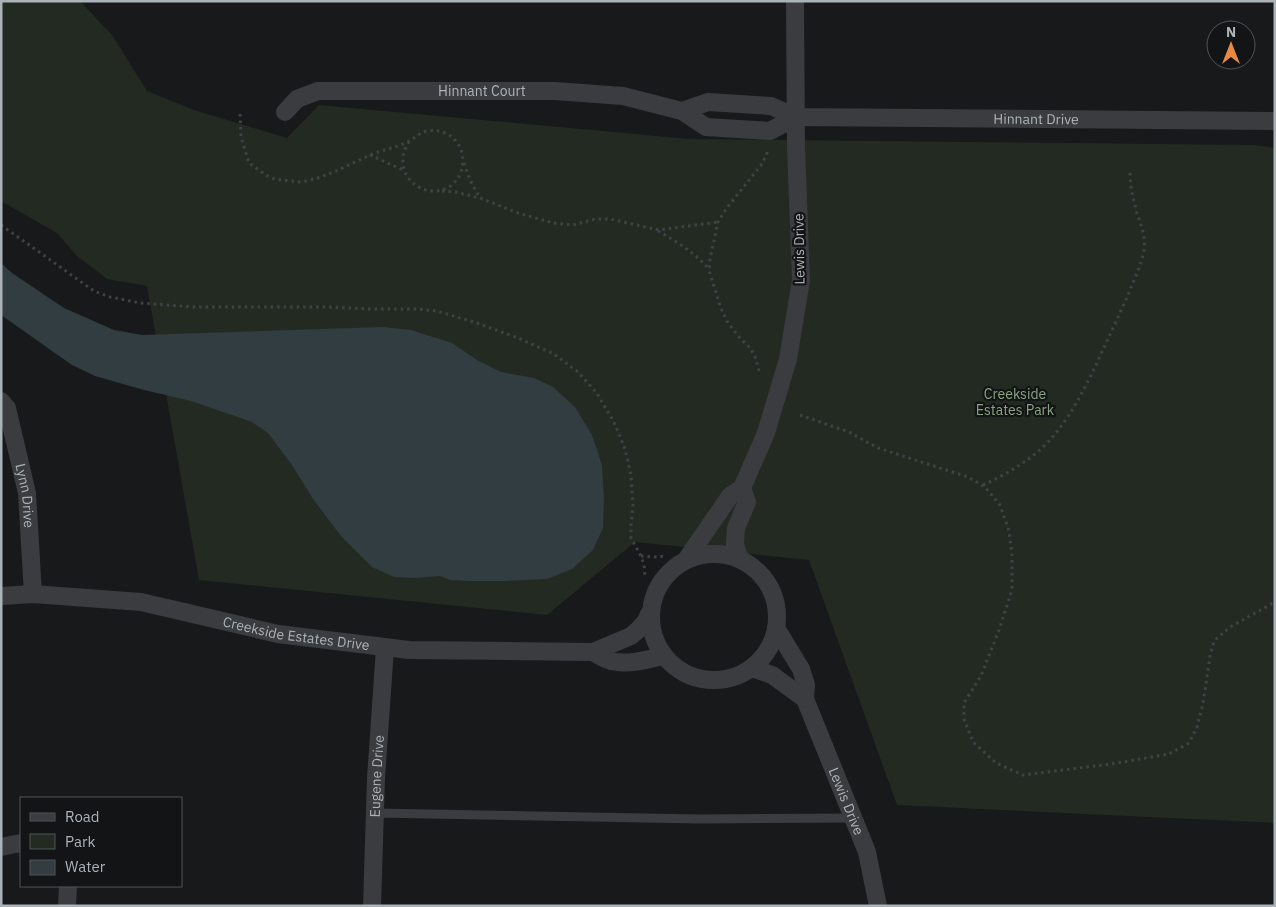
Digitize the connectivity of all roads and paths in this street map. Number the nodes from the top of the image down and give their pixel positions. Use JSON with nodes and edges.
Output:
{"nodes":[{"id":1,"x":795,"y":1,"type":"edge"},
{"id":2,"x":682,"y":111,"type":"junction"},
{"id":3,"x":285,"y":112,"type":"dead end"},
{"id":4,"x":240,"y":114,"type":"dead end"},
{"id":5,"x":796,"y":117,"type":"junction"},
{"id":6,"x":1275,"y":121,"type":"edge"},
{"id":7,"x":409,"y":142,"type":"junction"},
{"id":8,"x":769,"y":148,"type":"dead end"},
{"id":9,"x":370,"y":155,"type":"junction"},
{"id":10,"x":463,"y":162,"type":"junction"},
{"id":11,"x":404,"y":171,"type":"junction"},
{"id":12,"x":1130,"y":172,"type":"dead end"},
{"id":13,"x":440,"y":191,"type":"junction"},
{"id":14,"x":480,"y":198,"type":"junction"},
{"id":15,"x":718,"y":222,"type":"junction"},
{"id":16,"x":1,"y":225,"type":"edge"},
{"id":17,"x":656,"y":229,"type":"junction"},
{"id":18,"x":709,"y":270,"type":"junction"},
{"id":19,"x":759,"y":371,"type":"dead end"},
{"id":20,"x":1,"y":401,"type":"edge"},
{"id":21,"x":800,"y":415,"type":"dead end"},
{"id":22,"x":982,"y":486,"type":"junction"},
{"id":23,"x":742,"y":488,"type":"junction"},
{"id":24,"x":641,"y":556,"type":"junction"},
{"id":25,"x":665,"y":556,"type":"dead end"},
{"id":26,"x":688,"y":557,"type":"junction"},
{"id":27,"x":739,"y":558,"type":"junction"},
{"id":28,"x":645,"y":578,"type":"dead end"},
{"id":29,"x":32,"y":594,"type":"junction"},
{"id":30,"x":1,"y":596,"type":"edge"},
{"id":31,"x":1275,"y":602,"type":"edge"},
{"id":32,"x":649,"y":614,"type":"junction"},
{"id":33,"x":776,"y":628,"type":"junction"},
{"id":34,"x":385,"y":648,"type":"junction"},
{"id":35,"x":593,"y":652,"type":"junction"},
{"id":36,"x":663,"y":656,"type":"junction"},
{"id":37,"x":752,"y":668,"type":"junction"},
{"id":38,"x":805,"y":698,"type":"junction"},
{"id":39,"x":375,"y":813,"type":"junction"},
{"id":40,"x":853,"y":818,"type":"junction"},
{"id":41,"x":20,"y":843,"type":"edge"},
{"id":42,"x":1,"y":847,"type":"edge"},
{"id":43,"x":68,"y":887,"type":"edge"},
{"id":44,"x":67,"y":906,"type":"edge"},
{"id":45,"x":372,"y":906,"type":"edge"},
{"id":46,"x":878,"y":906,"type":"edge"}],
"edges":[{"from":1,"to":5,"type":"street","name":"Lewis Drive"},
{"from":2,"to":3,"type":"street","name":"Hinnant Court"},
{"from":2,"to":5,"type":"street"},
{"from":2,"to":5,"type":"street","name":"Hinnant Court"},
{"from":4,"to":9,"type":"path"},
{"from":5,"to":6,"type":"street","name":"Hinnant Drive"},
{"from":5,"to":23,"type":"street","name":"Lewis Drive"},
{"from":7,"to":9,"type":"path"},
{"from":7,"to":10,"type":"path"},
{"from":7,"to":11,"type":"path"},
{"from":8,"to":15,"type":"path"},
{"from":9,"to":11,"type":"path"},
{"from":10,"to":13,"type":"path"},
{"from":10,"to":14,"type":"path"},
{"from":11,"to":13,"type":"path"},
{"from":12,"to":22,"type":"path"},
{"from":13,"to":14,"type":"path"},
{"from":14,"to":17,"type":"path"},
{"from":15,"to":17,"type":"path"},
{"from":15,"to":18,"type":"path"},
{"from":16,"to":24,"type":"path"},
{"from":17,"to":18,"type":"path"},
{"from":18,"to":19,"type":"path"},
{"from":20,"to":29,"type":"street","name":"Lynn Drive"},
{"from":21,"to":22,"type":"path"},
{"from":22,"to":31,"type":"path"},
{"from":23,"to":26,"type":"street","name":"Lewis Drive"},
{"from":23,"to":27,"type":"street","name":"Lewis Drive"},
{"from":24,"to":25,"type":"path"},
{"from":24,"to":28,"type":"path"},
{"from":26,"to":27,"type":"street"},
{"from":26,"to":32,"type":"street"},
{"from":27,"to":33,"type":"street"},
{"from":29,"to":30,"type":"street","name":"Creekside Estates Drive"},
{"from":29,"to":34,"type":"street","name":"Creekside Estates Drive"},
{"from":32,"to":35,"type":"street","name":"Creekside Estates Drive"},
{"from":32,"to":36,"type":"street"},
{"from":33,"to":37,"type":"street"},
{"from":33,"to":38,"type":"street","name":"Lewis Drive"},
{"from":34,"to":35,"type":"street","name":"Creekside Estates Drive"},
{"from":34,"to":39,"type":"street","name":"Eugene Drive"},
{"from":35,"to":36,"type":"street","name":"Creekside Estates Drive"},
{"from":36,"to":37,"type":"street"},
{"from":37,"to":38,"type":"street"},
{"from":38,"to":40,"type":"street","name":"Lewis Drive"},
{"from":39,"to":40,"type":"lane"},
{"from":39,"to":45,"type":"street","name":"Eugene Drive"},
{"from":40,"to":46,"type":"street","name":"Lewis Drive"},
{"from":41,"to":42,"type":"street"},
{"from":43,"to":44,"type":"street"}]}
